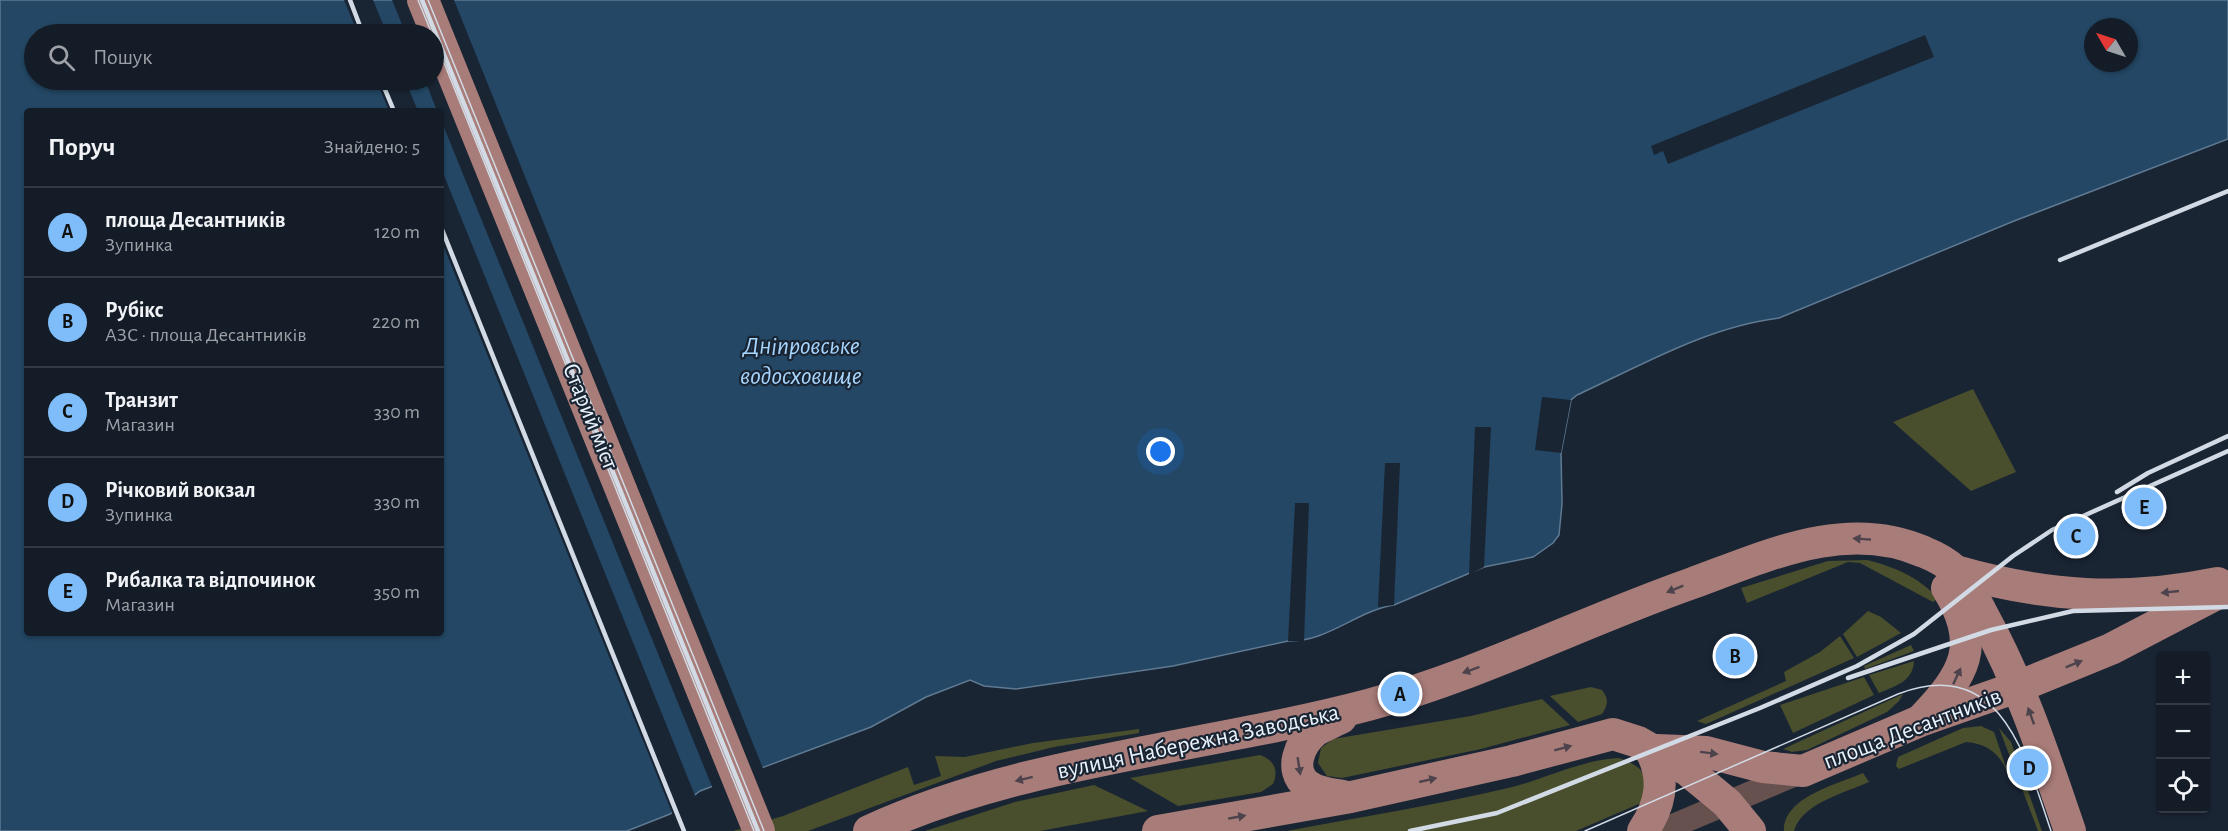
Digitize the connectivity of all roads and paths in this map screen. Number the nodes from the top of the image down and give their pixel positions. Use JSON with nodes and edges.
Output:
{"nodes":[{"id":1,"x":423,"y":0,"type":"edge"},
{"id":2,"x":433,"y":24,"type":"edge"},
{"id":3,"x":444,"y":52,"type":"edge"},
{"id":4,"x":1900,"y":542,"type":"junction"},
{"id":5,"x":1955,"y":571,"type":"junction"},
{"id":6,"x":2228,"y":581,"type":"edge"},
{"id":7,"x":2228,"y":588,"type":"edge"},
{"id":8,"x":1526,"y":650,"type":"joint"},
{"id":9,"x":2020,"y":686,"type":"junction"},
{"id":10,"x":1369,"y":705,"type":"junction"},
{"id":11,"x":1920,"y":721,"type":"junction"},
{"id":12,"x":1650,"y":749,"type":"junction"},
{"id":13,"x":1803,"y":771,"type":"junction"},
{"id":14,"x":1351,"y":797,"type":"junction"},
{"id":15,"x":1727,"y":803,"type":"junction"},
{"id":16,"x":759,"y":831,"type":"edge"},
{"id":17,"x":869,"y":831,"type":"edge"},
{"id":18,"x":1158,"y":831,"type":"edge"},
{"id":19,"x":1643,"y":831,"type":"edge"},
{"id":20,"x":1661,"y":831,"type":"edge"},
{"id":21,"x":1750,"y":831,"type":"edge"},
{"id":22,"x":2070,"y":831,"type":"edge"}],
"edges":[{"from":1,"to":2,"type":"main road","name":"Старий міст"},
{"from":3,"to":16,"type":"main road","name":"Старий міст"},
{"from":4,"to":5,"type":"main road","name":"площа Десантників"},
{"from":4,"to":8,"type":"main road","name":"площа Десантників","one_way":true},
{"from":11,"to":4,"type":"main road","one_way":true},
{"from":6,"to":5,"type":"main road","one_way":true},
{"from":5,"to":9,"type":"main road","name":"площа Десантників"},
{"from":9,"to":7,"type":"main road","one_way":true},
{"from":8,"to":10,"type":"main road","name":"вулиця Набережна Заводська","one_way":true},
{"from":9,"to":11,"type":"main road","name":"площа Десантників"},
{"from":22,"to":9,"type":"main road","one_way":true},
{"from":10,"to":14,"type":"main road","one_way":true},
{"from":10,"to":17,"type":"main road","name":"вулиця Набережна Заводська","one_way":true},
{"from":11,"to":13,"type":"main road","name":"площа Десантників"},
{"from":12,"to":13,"type":"main road","name":"площа Десантників","one_way":true},
{"from":14,"to":12,"type":"main road","one_way":true},
{"from":12,"to":15,"type":"main road"},
{"from":12,"to":19,"type":"main road"},
{"from":13,"to":15,"type":"street"},
{"from":18,"to":14,"type":"main road","one_way":true},
{"from":15,"to":20,"type":"street"},
{"from":15,"to":21,"type":"main road"}]}
